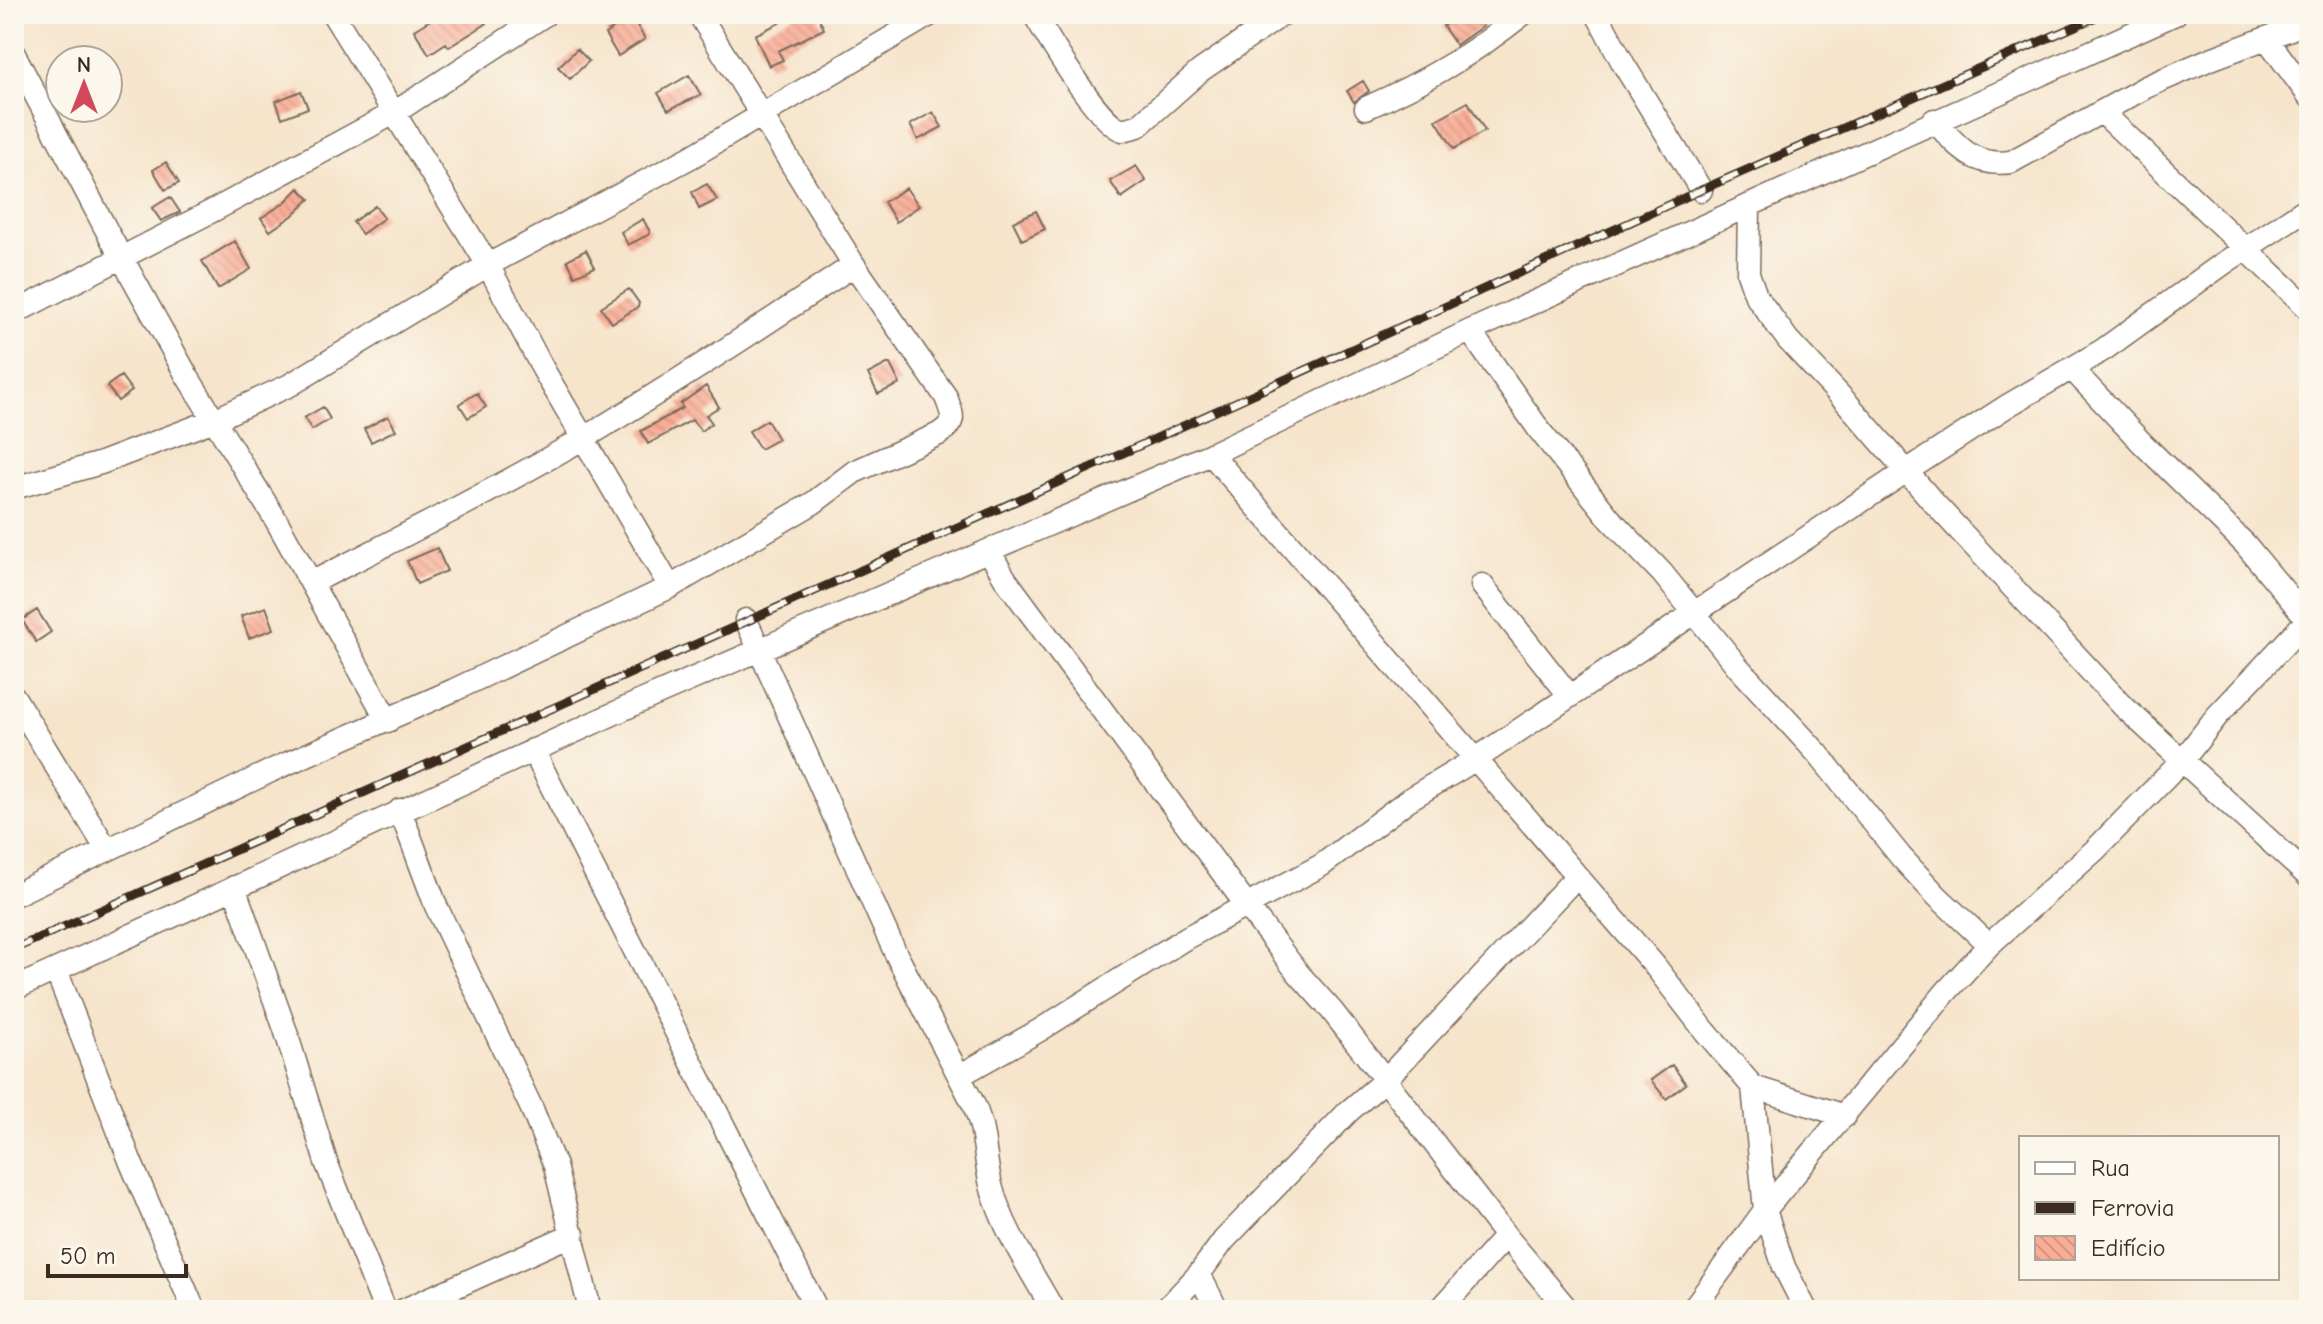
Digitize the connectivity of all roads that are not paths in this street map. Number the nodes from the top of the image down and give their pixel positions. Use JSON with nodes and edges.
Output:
{"nodes":[{"id":1,"x":333,"y":14,"type":"edge"},
{"id":2,"x":546,"y":14,"type":"edge"},
{"id":3,"x":699,"y":14,"type":"edge"},
{"id":4,"x":931,"y":14,"type":"edge"},
{"id":5,"x":1034,"y":14,"type":"edge"},
{"id":6,"x":1283,"y":14,"type":"edge"},
{"id":7,"x":1523,"y":14,"type":"edge"},
{"id":8,"x":1597,"y":14,"type":"edge"},
{"id":9,"x":2175,"y":14,"type":"edge"},
{"id":10,"x":2309,"y":22,"type":"edge"},
{"id":11,"x":2267,"y":39,"type":"junction"},
{"id":12,"x":14,"y":54,"type":"edge"},
{"id":13,"x":2309,"y":96,"type":"edge"},
{"id":14,"x":1366,"y":108,"type":"dead end"},
{"id":15,"x":2102,"y":112,"type":"junction"},
{"id":16,"x":394,"y":113,"type":"junction"},
{"id":17,"x":761,"y":116,"type":"junction"},
{"id":18,"x":1934,"y":120,"type":"junction"},
{"id":19,"x":1701,"y":190,"type":"dead end"},
{"id":20,"x":1749,"y":206,"type":"junction"},
{"id":21,"x":2309,"y":207,"type":"edge"},
{"id":22,"x":2245,"y":249,"type":"junction"},
{"id":23,"x":122,"y":258,"type":"junction"},
{"id":24,"x":488,"y":265,"type":"junction"},
{"id":25,"x":854,"y":265,"type":"junction"},
{"id":26,"x":2309,"y":309,"type":"edge"},
{"id":27,"x":14,"y":313,"type":"edge"},
{"id":28,"x":1470,"y":331,"type":"junction"},
{"id":29,"x":2072,"y":369,"type":"junction"},
{"id":30,"x":214,"y":420,"type":"junction"},
{"id":31,"x":584,"y":438,"type":"junction"},
{"id":32,"x":1211,"y":454,"type":"junction"},
{"id":33,"x":1905,"y":472,"type":"junction"},
{"id":34,"x":14,"y":488,"type":"edge"},
{"id":35,"x":989,"y":551,"type":"junction"},
{"id":36,"x":311,"y":583,"type":"junction"},
{"id":37,"x":1482,"y":585,"type":"dead end"},
{"id":38,"x":670,"y":587,"type":"junction"},
{"id":39,"x":1694,"y":612,"type":"junction"},
{"id":40,"x":2308,"y":619,"type":"edge"},
{"id":41,"x":746,"y":620,"type":"dead end"},
{"id":42,"x":760,"y":649,"type":"junction"},
{"id":43,"x":1569,"y":695,"type":"junction"},
{"id":44,"x":14,"y":697,"type":"edge"},
{"id":45,"x":388,"y":721,"type":"junction"},
{"id":46,"x":533,"y":750,"type":"junction"},
{"id":47,"x":1476,"y":759,"type":"junction"},
{"id":48,"x":2182,"y":761,"type":"junction"},
{"id":49,"x":400,"y":810,"type":"junction"},
{"id":50,"x":107,"y":850,"type":"junction"},
{"id":51,"x":1577,"y":876,"type":"junction"},
{"id":52,"x":2309,"y":877,"type":"edge"},
{"id":53,"x":234,"y":887,"type":"junction"},
{"id":54,"x":14,"y":895,"type":"edge"},
{"id":55,"x":1247,"y":906,"type":"junction"},
{"id":56,"x":1989,"y":945,"type":"junction"},
{"id":57,"x":56,"y":970,"type":"junction"},
{"id":58,"x":14,"y":989,"type":"edge"},
{"id":59,"x":959,"y":1076,"type":"junction"},
{"id":60,"x":1384,"y":1081,"type":"junction"},
{"id":61,"x":1753,"y":1087,"type":"junction"},
{"id":62,"x":1845,"y":1116,"type":"junction"},
{"id":63,"x":1765,"y":1210,"type":"junction"},
{"id":64,"x":573,"y":1234,"type":"junction"},
{"id":65,"x":1506,"y":1236,"type":"junction"},
{"id":66,"x":1199,"y":1274,"type":"junction"},
{"id":67,"x":194,"y":1310,"type":"edge"},
{"id":68,"x":385,"y":1310,"type":"edge"},
{"id":69,"x":404,"y":1310,"type":"edge"},
{"id":70,"x":590,"y":1310,"type":"edge"},
{"id":71,"x":817,"y":1310,"type":"edge"},
{"id":72,"x":1053,"y":1310,"type":"edge"},
{"id":73,"x":1165,"y":1310,"type":"edge"},
{"id":74,"x":1217,"y":1310,"type":"edge"},
{"id":75,"x":1440,"y":1310,"type":"edge"},
{"id":76,"x":1568,"y":1310,"type":"edge"},
{"id":77,"x":1692,"y":1310,"type":"edge"},
{"id":78,"x":1806,"y":1310,"type":"edge"}],
"edges":[{"from":1,"to":16,"type":"street"},
{"from":2,"to":16,"type":"street"},
{"from":3,"to":17,"type":"street"},
{"from":4,"to":17,"type":"street"},
{"from":5,"to":6,"type":"street"},
{"from":7,"to":14,"type":"street"},
{"from":8,"to":19,"type":"street"},
{"from":9,"to":18,"type":"street"},
{"from":10,"to":11,"type":"street"},
{"from":11,"to":13,"type":"street"},
{"from":11,"to":15,"type":"street"},
{"from":12,"to":23,"type":"street"},
{"from":15,"to":18,"type":"street"},
{"from":15,"to":22,"type":"street"},
{"from":16,"to":23,"type":"street"},
{"from":16,"to":24,"type":"street"},
{"from":17,"to":24,"type":"street"},
{"from":17,"to":25,"type":"street"},
{"from":18,"to":20,"type":"street"},
{"from":20,"to":28,"type":"street"},
{"from":20,"to":33,"type":"street"},
{"from":21,"to":22,"type":"street"},
{"from":22,"to":26,"type":"street"},
{"from":22,"to":29,"type":"street"},
{"from":23,"to":27,"type":"street"},
{"from":23,"to":30,"type":"street"},
{"from":24,"to":30,"type":"street"},
{"from":24,"to":31,"type":"street"},
{"from":25,"to":31,"type":"street"},
{"from":25,"to":38,"type":"street"},
{"from":28,"to":32,"type":"street"},
{"from":28,"to":39,"type":"street"},
{"from":29,"to":33,"type":"street"},
{"from":29,"to":40,"type":"street"},
{"from":30,"to":34,"type":"street"},
{"from":30,"to":36,"type":"street"},
{"from":31,"to":36,"type":"street"},
{"from":31,"to":38,"type":"street"},
{"from":32,"to":35,"type":"street"},
{"from":32,"to":47,"type":"street"},
{"from":33,"to":39,"type":"street"},
{"from":33,"to":48,"type":"street"},
{"from":35,"to":42,"type":"street"},
{"from":35,"to":55,"type":"street"},
{"from":36,"to":45,"type":"street"},
{"from":37,"to":43,"type":"street"},
{"from":38,"to":45,"type":"street"},
{"from":39,"to":43,"type":"street"},
{"from":39,"to":56,"type":"street"},
{"from":40,"to":48,"type":"street"},
{"from":41,"to":42,"type":"street"},
{"from":42,"to":46,"type":"street"},
{"from":42,"to":59,"type":"street"},
{"from":43,"to":47,"type":"street"},
{"from":44,"to":50,"type":"street"},
{"from":45,"to":50,"type":"street"},
{"from":46,"to":49,"type":"street"},
{"from":46,"to":71,"type":"street"},
{"from":47,"to":51,"type":"street"},
{"from":47,"to":55,"type":"street"},
{"from":48,"to":52,"type":"street"},
{"from":48,"to":56,"type":"street"},
{"from":49,"to":53,"type":"street"},
{"from":49,"to":64,"type":"street"},
{"from":50,"to":54,"type":"street"},
{"from":51,"to":60,"type":"street"},
{"from":51,"to":61,"type":"street"},
{"from":53,"to":57,"type":"street"},
{"from":53,"to":68,"type":"street"},
{"from":55,"to":59,"type":"street"},
{"from":55,"to":60,"type":"street"},
{"from":56,"to":62,"type":"street"},
{"from":57,"to":58,"type":"street"},
{"from":57,"to":67,"type":"street"},
{"from":59,"to":72,"type":"street"},
{"from":60,"to":65,"type":"street"},
{"from":60,"to":66,"type":"street"},
{"from":61,"to":62,"type":"street"},
{"from":61,"to":63,"type":"street"},
{"from":62,"to":63,"type":"street"},
{"from":63,"to":77,"type":"street"},
{"from":63,"to":78,"type":"street"},
{"from":64,"to":69,"type":"street"},
{"from":64,"to":70,"type":"street"},
{"from":65,"to":75,"type":"street"},
{"from":65,"to":76,"type":"street"},
{"from":66,"to":73,"type":"street"},
{"from":66,"to":74,"type":"street"}]}
